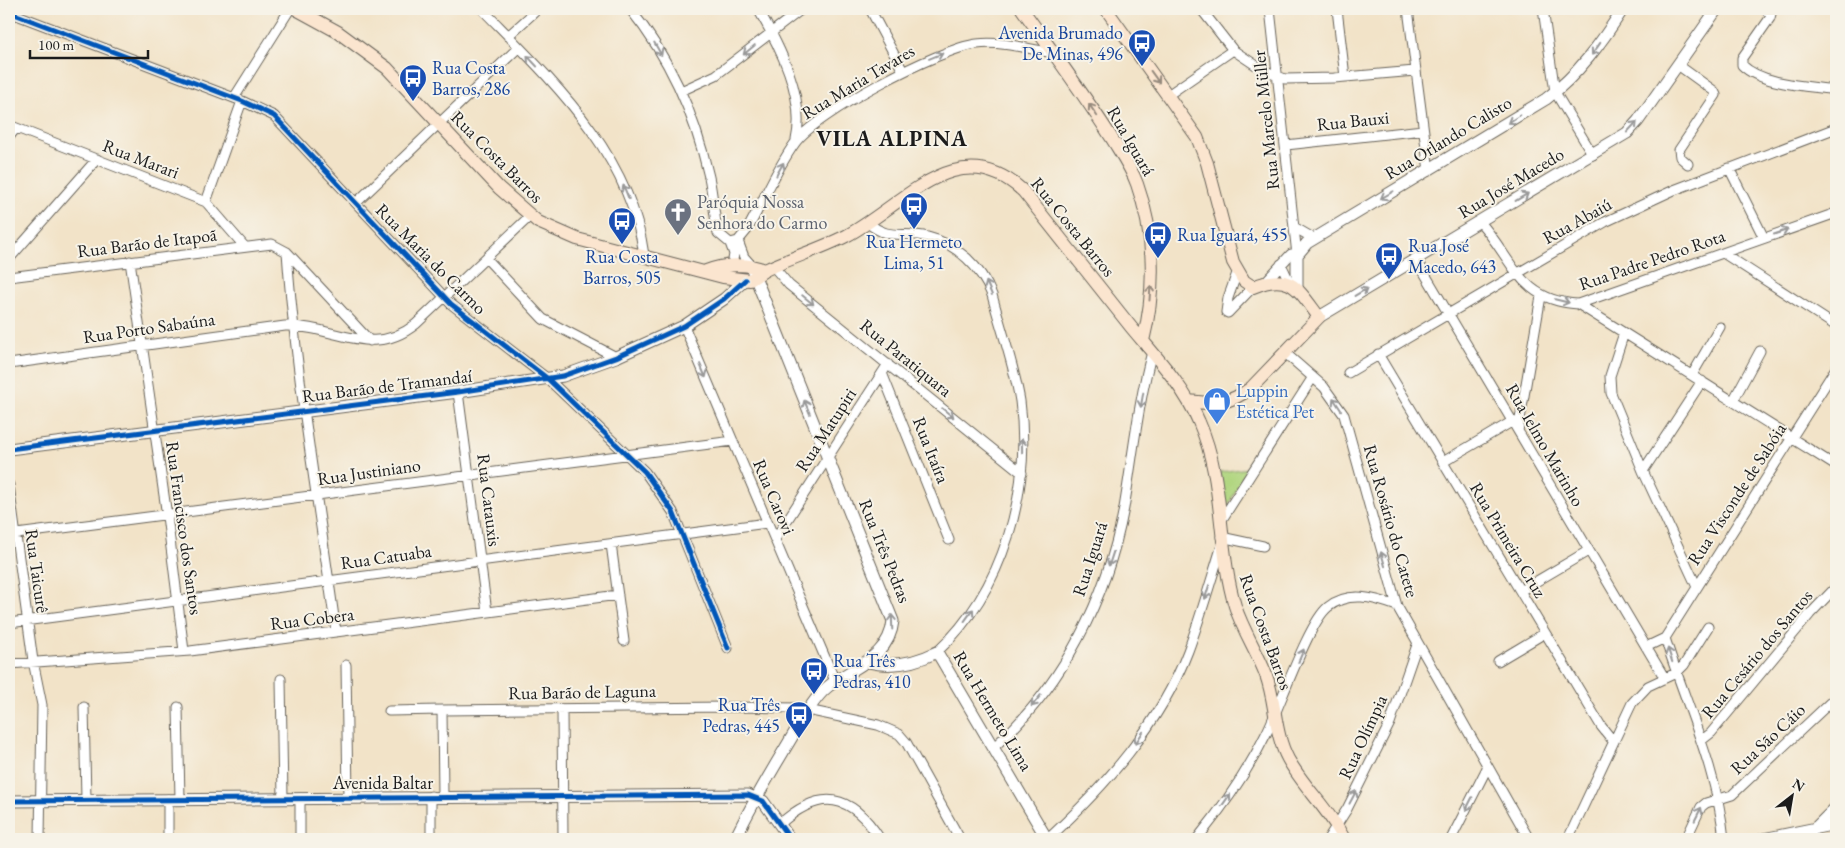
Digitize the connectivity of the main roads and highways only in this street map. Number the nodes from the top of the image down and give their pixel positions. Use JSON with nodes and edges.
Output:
{"nodes":[{"id":1,"x":296,"y":9,"type":"edge"},
{"id":2,"x":1022,"y":9,"type":"edge"},
{"id":3,"x":1106,"y":9,"type":"edge"},
{"id":4,"x":1143,"y":341,"type":"junction"},
{"id":5,"x":1189,"y":401,"type":"junction"},
{"id":6,"x":1344,"y":839,"type":"edge"}],
"edges":[{"from":1,"to":4,"type":"main road","name":"Rua Costa Barros"},
{"from":4,"to":2,"type":"main road","name":"Rua Iguará","one_way":true},
{"from":3,"to":5,"type":"main road","name":"Rua José Macedo","one_way":true},
{"from":4,"to":5,"type":"main road","name":"Rua Costa Barros"},
{"from":5,"to":6,"type":"main road","name":"Rua Costa Barros"}]}
